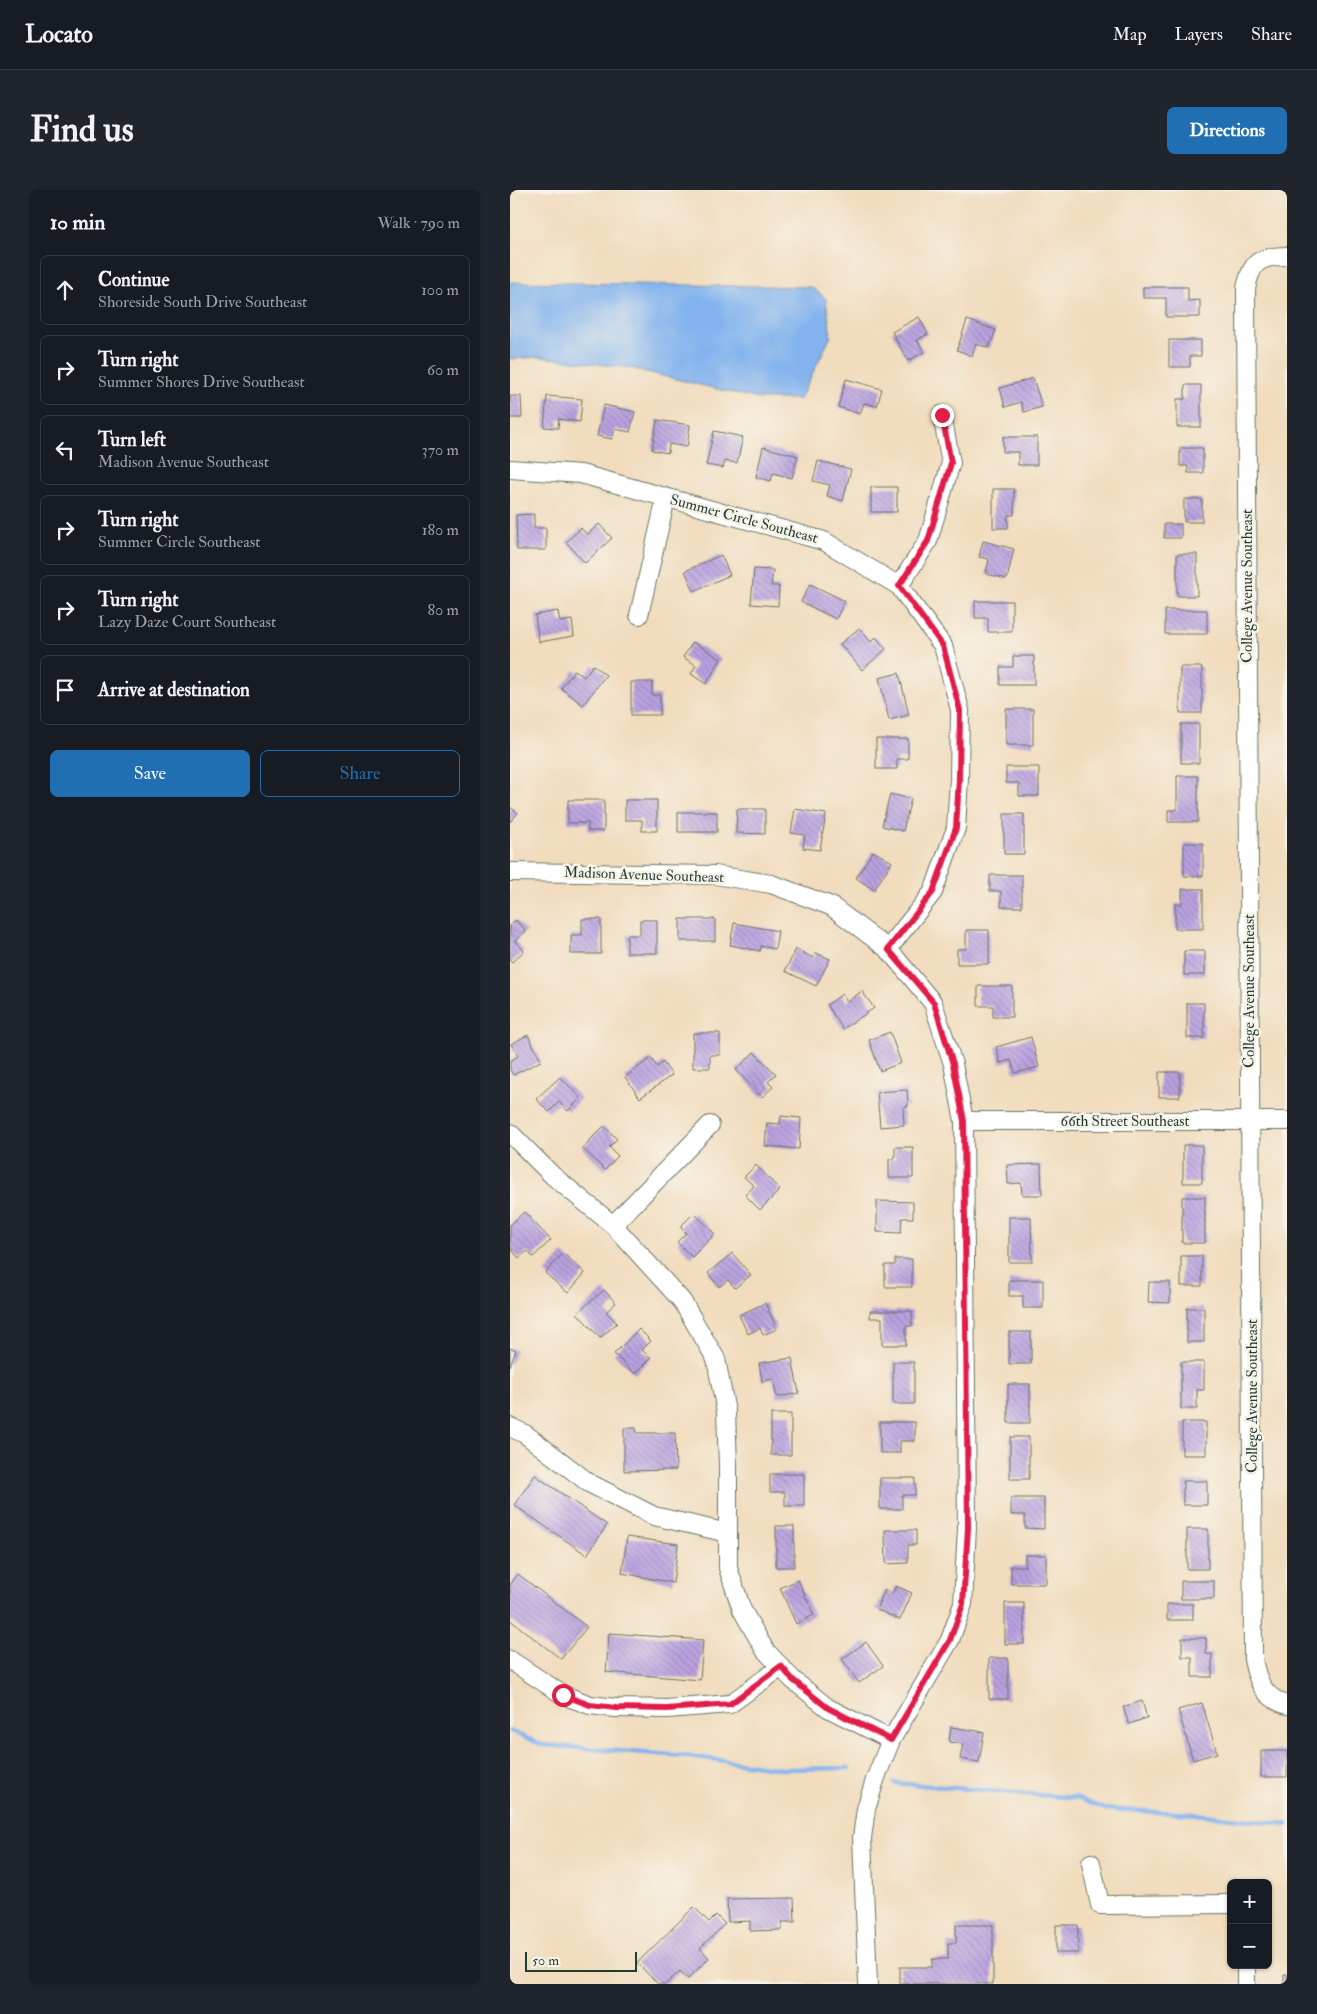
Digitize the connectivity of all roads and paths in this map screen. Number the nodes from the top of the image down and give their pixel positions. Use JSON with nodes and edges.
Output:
{"nodes":[{"id":1,"x":1287,"y":256,"type":"edge"},
{"id":2,"x":942,"y":415,"type":"dead end"},
{"id":3,"x":510,"y":469,"type":"edge"},
{"id":4,"x":666,"y":498,"type":"junction"},
{"id":5,"x":899,"y":586,"type":"junction"},
{"id":6,"x":639,"y":615,"type":"dead end"},
{"id":7,"x":510,"y":872,"type":"edge"},
{"id":8,"x":888,"y":949,"type":"junction"},
{"id":9,"x":964,"y":1121,"type":"junction"},
{"id":10,"x":1250,"y":1121,"type":"junction"},
{"id":11,"x":1287,"y":1121,"type":"edge"},
{"id":12,"x":710,"y":1125,"type":"dead end"},
{"id":13,"x":510,"y":1133,"type":"edge"},
{"id":14,"x":613,"y":1225,"type":"junction"},
{"id":15,"x":510,"y":1427,"type":"edge"},
{"id":16,"x":728,"y":1532,"type":"junction"},
{"id":17,"x":510,"y":1660,"type":"edge"},
{"id":18,"x":781,"y":1666,"type":"junction"},
{"id":19,"x":1287,"y":1706,"type":"edge"},
{"id":20,"x":891,"y":1740,"type":"junction"},
{"id":21,"x":1091,"y":1863,"type":"dead end"},
{"id":22,"x":1227,"y":1904,"type":"edge"},
{"id":23,"x":1246,"y":1969,"type":"edge"},
{"id":24,"x":868,"y":1984,"type":"edge"},
{"id":25,"x":1246,"y":1984,"type":"edge"}],
"edges":[{"from":1,"to":10,"type":"street","name":"College Avenue Southeast"},
{"from":2,"to":5,"type":"street"},
{"from":3,"to":4,"type":"street","name":"Summer Circle Southeast"},
{"from":4,"to":5,"type":"street","name":"Summer Circle Southeast"},
{"from":4,"to":6,"type":"street"},
{"from":5,"to":8,"type":"street","name":"Summer Circle Southeast"},
{"from":7,"to":8,"type":"street","name":"Madison Avenue Southeast"},
{"from":8,"to":9,"type":"street","name":"Madison Avenue Southeast"},
{"from":9,"to":10,"type":"street","name":"66th Street Southeast"},
{"from":9,"to":20,"type":"street","name":"Madison Avenue Southeast"},
{"from":10,"to":11,"type":"street","name":"66th Street Southeast"},
{"from":10,"to":19,"type":"street","name":"College Avenue Southeast"},
{"from":12,"to":14,"type":"street"},
{"from":13,"to":14,"type":"street"},
{"from":14,"to":16,"type":"street"},
{"from":15,"to":16,"type":"street"},
{"from":16,"to":18,"type":"street"},
{"from":17,"to":18,"type":"street"},
{"from":18,"to":20,"type":"street"},
{"from":20,"to":24,"type":"street","name":"Madison Avenue Southeast"},
{"from":21,"to":22,"type":"street"},
{"from":23,"to":25,"type":"street"}]}
